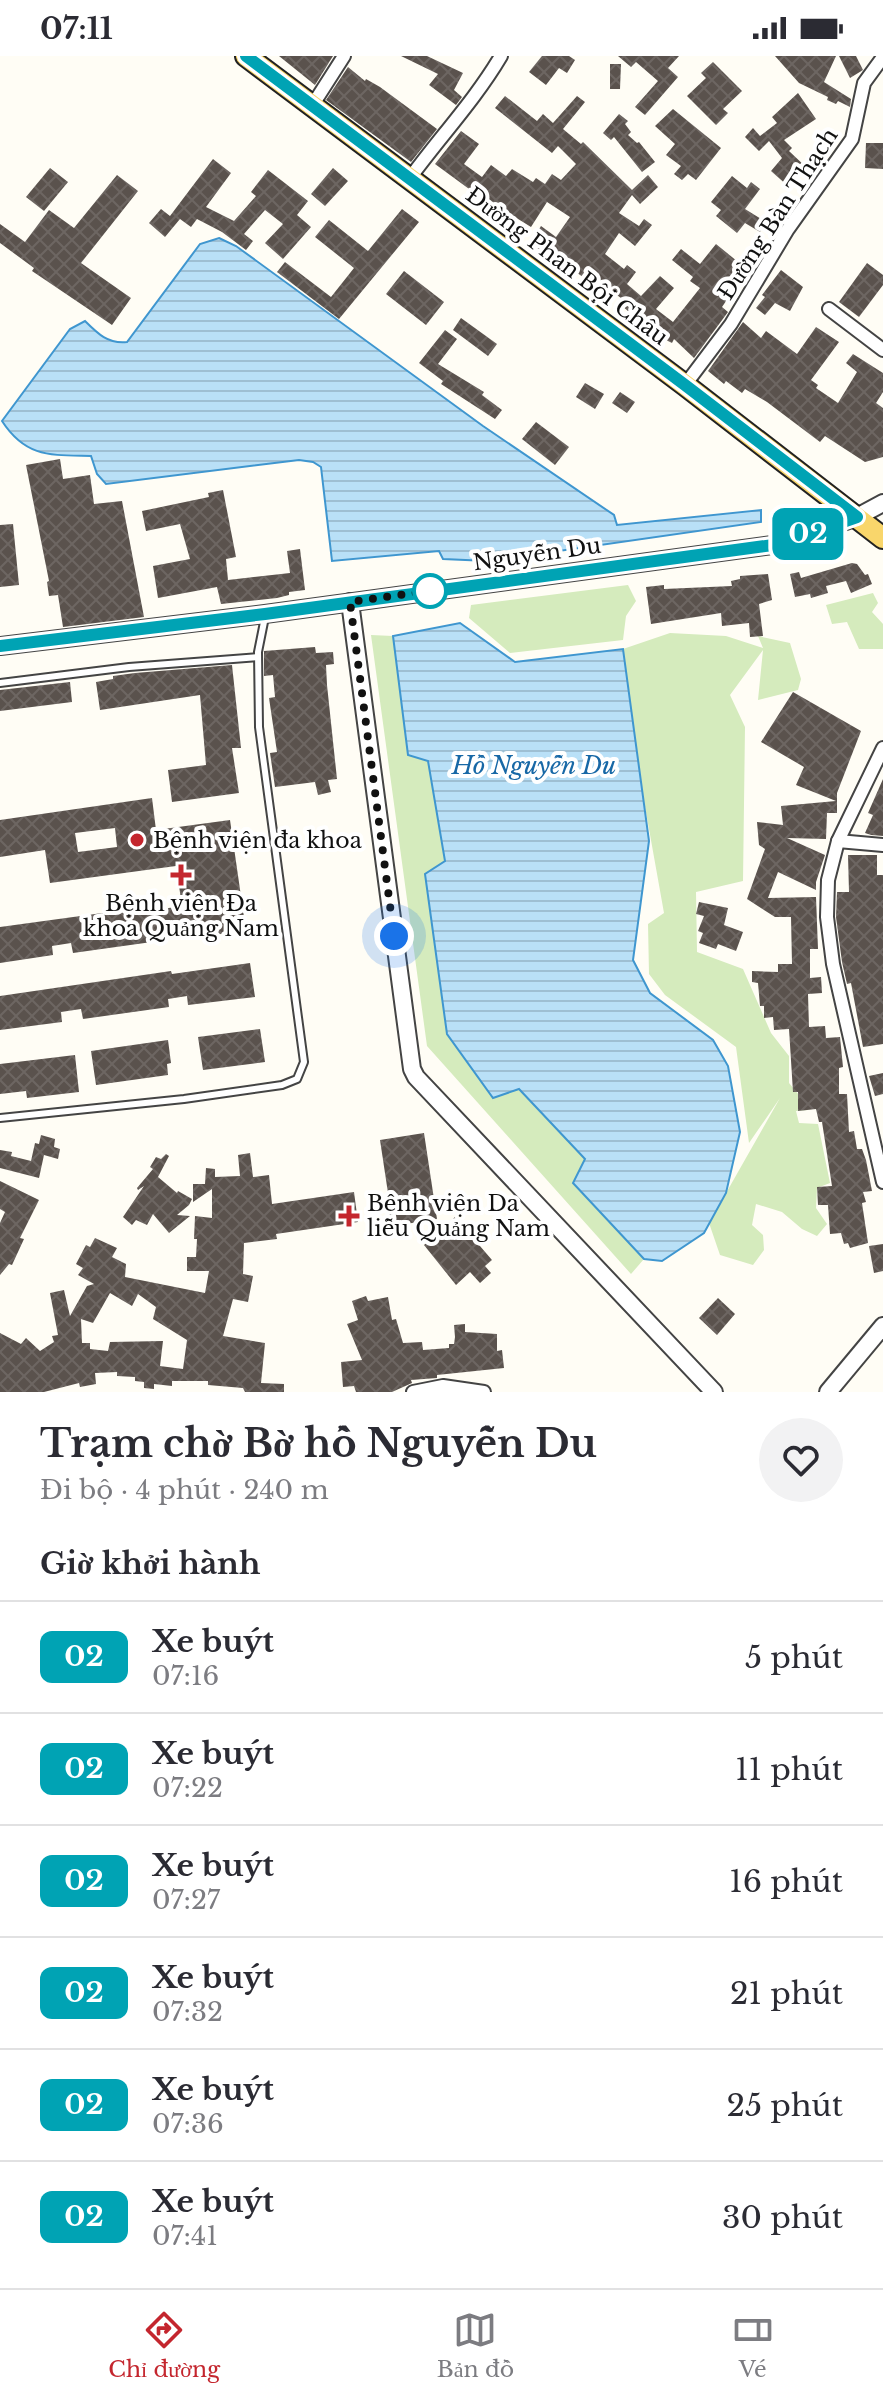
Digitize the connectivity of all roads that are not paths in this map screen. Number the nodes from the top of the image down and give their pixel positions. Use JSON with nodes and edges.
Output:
{"nodes":[{"id":1,"x":246,"y":56,"type":"edge"},
{"id":2,"x":344,"y":56,"type":"edge"},
{"id":3,"x":501,"y":56,"type":"edge"},
{"id":4,"x":883,"y":57,"type":"edge"},
{"id":5,"x":312,"y":106,"type":"junction"},
{"id":6,"x":410,"y":178,"type":"junction"},
{"id":7,"x":829,"y":309,"type":"dead end"},
{"id":8,"x":883,"y":350,"type":"edge"},
{"id":9,"x":685,"y":385,"type":"junction"},
{"id":10,"x":883,"y":503,"type":"edge"},
{"id":11,"x":857,"y":517,"type":"junction"},
{"id":12,"x":883,"y":538,"type":"edge"},
{"id":13,"x":350,"y":602,"type":"junction"},
{"id":14,"x":265,"y":614,"type":"junction"},
{"id":15,"x":0,"y":646,"type":"edge"},
{"id":16,"x":258,"y":657,"type":"junction"},
{"id":17,"x":0,"y":683,"type":"edge"},
{"id":18,"x":883,"y":748,"type":"edge"},
{"id":19,"x":838,"y":841,"type":"junction"},
{"id":20,"x":883,"y":845,"type":"edge"},
{"id":21,"x":0,"y":1118,"type":"edge"},
{"id":22,"x":883,"y":1182,"type":"edge"},
{"id":23,"x":883,"y":1326,"type":"edge"},
{"id":24,"x":413,"y":1392,"type":"edge"},
{"id":25,"x":484,"y":1392,"type":"edge"},
{"id":26,"x":714,"y":1392,"type":"edge"},
{"id":27,"x":828,"y":1392,"type":"edge"}],
"edges":[{"from":1,"to":5,"type":"main road","name":"Đường Phan Bội Châu"},
{"from":2,"to":5,"type":"street"},
{"from":3,"to":6,"type":"street"},
{"from":4,"to":9,"type":"street","name":"Đường Bàn Thạch"},
{"from":5,"to":6,"type":"main road","name":"Đường Phan Bội Châu"},
{"from":6,"to":9,"type":"main road","name":"Đường Phan Bội Châu"},
{"from":7,"to":8,"type":"street"},
{"from":9,"to":11,"type":"main road","name":"Đường Phan Bội Châu"},
{"from":10,"to":11,"type":"street","name":"Nguyễn Du"},
{"from":11,"to":12,"type":"main road","name":"Đường Phan Bội Châu"},
{"from":11,"to":13,"type":"street","name":"Nguyễn Du"},
{"from":13,"to":14,"type":"street","name":"Nguyễn Du"},
{"from":13,"to":26,"type":"street"},
{"from":14,"to":15,"type":"street","name":"Nguyễn Du"},
{"from":14,"to":16,"type":"lane"},
{"from":16,"to":17,"type":"lane"},
{"from":16,"to":21,"type":"lane"},
{"from":18,"to":19,"type":"street"},
{"from":19,"to":20,"type":"street"},
{"from":19,"to":22,"type":"street"},
{"from":23,"to":27,"type":"street"},
{"from":24,"to":25,"type":"street"}]}
